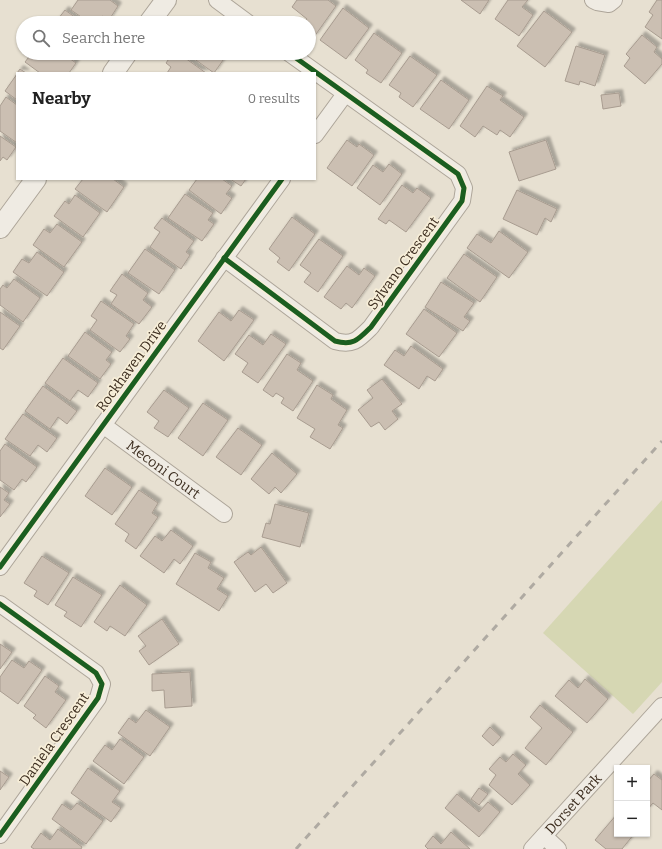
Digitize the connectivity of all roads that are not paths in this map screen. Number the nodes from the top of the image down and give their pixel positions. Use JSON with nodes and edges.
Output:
{"nodes":[{"id":1,"x":166,"y":0,"type":"edge"},
{"id":2,"x":217,"y":0,"type":"edge"},
{"id":3,"x":593,"y":0,"type":"edge"},
{"id":4,"x":614,"y":0,"type":"edge"},
{"id":5,"x":154,"y":16,"type":"edge"},
{"id":6,"x":239,"y":16,"type":"edge"},
{"id":7,"x":122,"y":60,"type":"edge"},
{"id":8,"x":299,"y":60,"type":"edge"},
{"id":9,"x":114,"y":72,"type":"edge"},
{"id":10,"x":315,"y":72,"type":"edge"},
{"id":11,"x":316,"y":73,"type":"edge"},
{"id":12,"x":345,"y":94,"type":"junction"},
{"id":13,"x":316,"y":134,"type":"edge"},
{"id":14,"x":35,"y":180,"type":"edge"},
{"id":15,"x":281,"y":180,"type":"edge"},
{"id":16,"x":0,"y":228,"type":"edge"},
{"id":17,"x":224,"y":258,"type":"junction"},
{"id":18,"x":103,"y":425,"type":"junction"},
{"id":19,"x":224,"y":514,"type":"dead end"},
{"id":20,"x":0,"y":567,"type":"edge"},
{"id":21,"x":0,"y":604,"type":"edge"},
{"id":22,"x":662,"y":706,"type":"edge"},
{"id":23,"x":0,"y":835,"type":"edge"},
{"id":24,"x":544,"y":836,"type":"junction"},
{"id":25,"x":532,"y":849,"type":"edge"},
{"id":26,"x":558,"y":849,"type":"edge"}],
"edges":[{"from":1,"to":5,"type":"street"},
{"from":2,"to":6,"type":"street"},
{"from":3,"to":4,"type":"street"},
{"from":7,"to":9,"type":"street"},
{"from":8,"to":10,"type":"street","name":"Sylvano Crescent"},
{"from":11,"to":12,"type":"street","name":"Sylvano Crescent"},
{"from":12,"to":13,"type":"street"},
{"from":12,"to":17,"type":"street","name":"Sylvano Crescent"},
{"from":14,"to":16,"type":"street"},
{"from":15,"to":17,"type":"street","name":"Rockhaven Drive"},
{"from":17,"to":18,"type":"street","name":"Rockhaven Drive"},
{"from":18,"to":19,"type":"street","name":"Meconi Court"},
{"from":18,"to":20,"type":"street","name":"Rockhaven Drive"},
{"from":21,"to":23,"type":"street","name":"Daniela Crescent"},
{"from":22,"to":24,"type":"street","name":"Dorset Park"},
{"from":24,"to":25,"type":"street","name":"Dorset Park"},
{"from":24,"to":26,"type":"street"}]}
